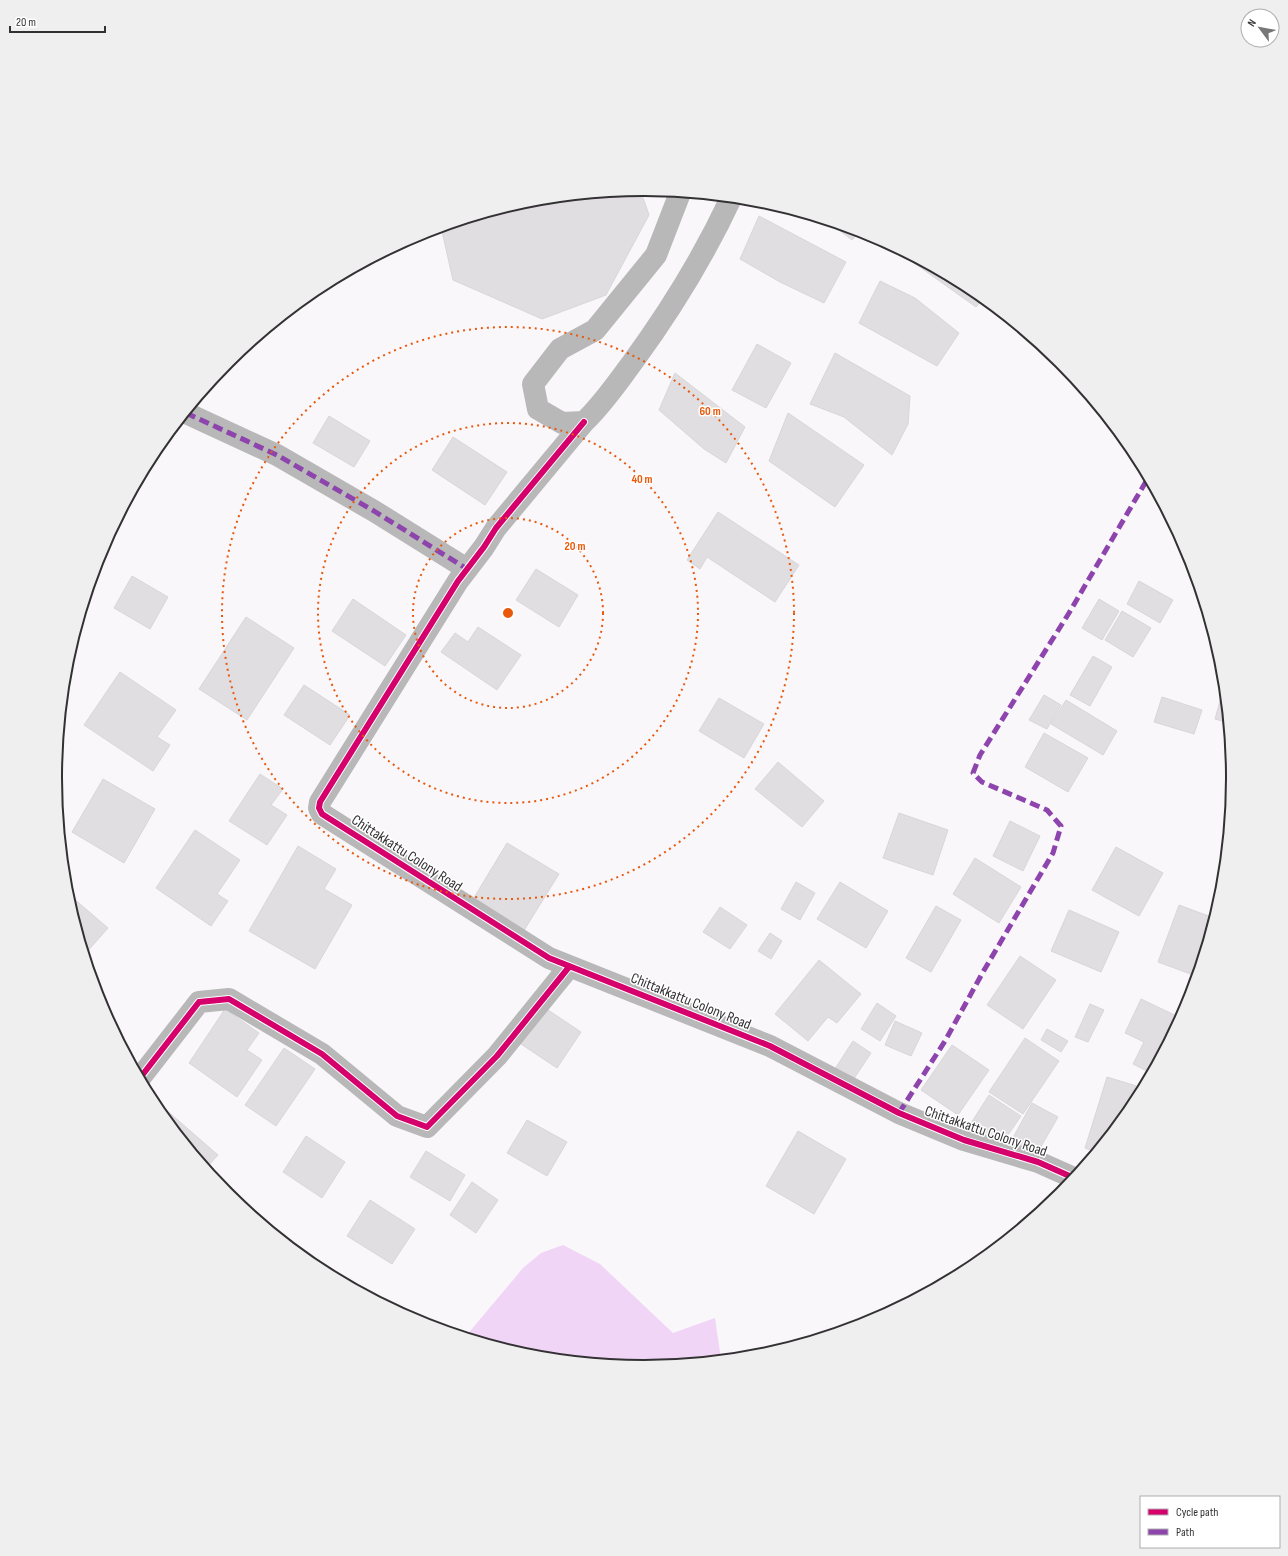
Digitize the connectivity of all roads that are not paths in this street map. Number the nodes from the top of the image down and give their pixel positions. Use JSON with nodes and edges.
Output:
{"nodes":[{"id":1,"x":678,"y":197,"type":"edge"},
{"id":2,"x":729,"y":202,"type":"edge"},
{"id":3,"x":190,"y":415,"type":"edge"},
{"id":4,"x":584,"y":422,"type":"junction"},
{"id":5,"x":467,"y":569,"type":"junction"},
{"id":6,"x":569,"y":966,"type":"junction"},
{"id":7,"x":143,"y":1074,"type":"edge"},
{"id":8,"x":1069,"y":1176,"type":"edge"}],
"edges":[{"from":1,"to":4,"type":"street"},
{"from":2,"to":4,"type":"street"},
{"from":3,"to":5,"type":"street"},
{"from":4,"to":5,"type":"street"},
{"from":5,"to":6,"type":"street","name":"Chittakkattu Colony Road"},
{"from":6,"to":7,"type":"street"},
{"from":6,"to":8,"type":"street","name":"Chittakkattu Colony Road"}]}
